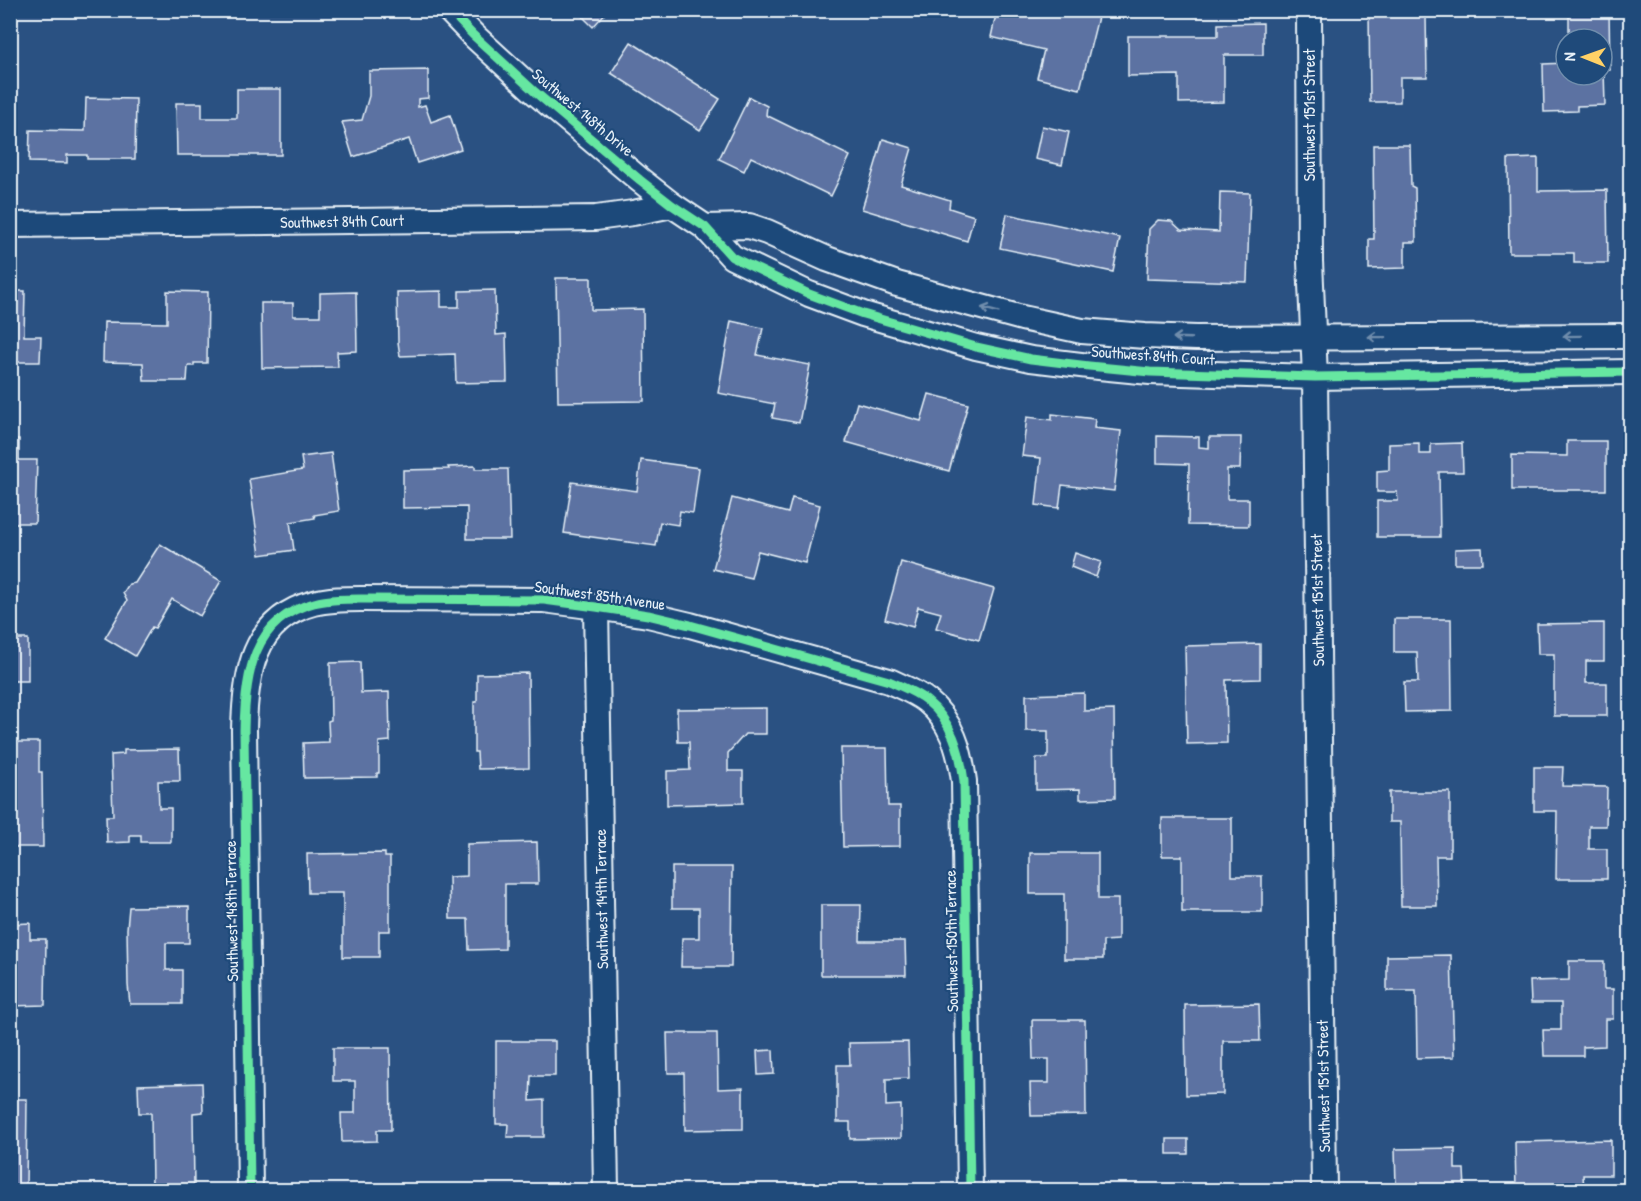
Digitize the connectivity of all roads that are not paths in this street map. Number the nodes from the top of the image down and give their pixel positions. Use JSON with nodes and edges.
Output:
{"nodes":[{"id":1,"x":449,"y":10,"type":"edge"},
{"id":2,"x":1309,"y":10,"type":"edge"},
{"id":3,"x":672,"y":205,"type":"junction"},
{"id":4,"x":10,"y":225,"type":"edge"},
{"id":5,"x":705,"y":228,"type":"junction"},
{"id":6,"x":1312,"y":336,"type":"junction"},
{"id":7,"x":1630,"y":336,"type":"edge"},
{"id":8,"x":1630,"y":372,"type":"edge"},
{"id":9,"x":1315,"y":376,"type":"junction"},
{"id":10,"x":596,"y":607,"type":"junction"},
{"id":11,"x":266,"y":634,"type":"joint"},
{"id":12,"x":928,"y":701,"type":"joint"},
{"id":13,"x":250,"y":1191,"type":"edge"},
{"id":14,"x":606,"y":1191,"type":"edge"},
{"id":15,"x":970,"y":1191,"type":"edge"},
{"id":16,"x":1324,"y":1191,"type":"edge"}],
"edges":[{"from":1,"to":3,"type":"street","name":"Southwest 148th Drive"},
{"from":2,"to":6,"type":"street","name":"Southwest 151st Street"},
{"from":3,"to":4,"type":"street","name":"Southwest 84th Court"},
{"from":3,"to":5,"type":"street","name":"Southwest 148th Drive"},
{"from":6,"to":5,"type":"street","name":"Southwest 84th Court","one_way":true},
{"from":5,"to":9,"type":"street","name":"Southwest 84th Court"},
{"from":7,"to":6,"type":"street","name":"Southwest 84th Court","one_way":true},
{"from":6,"to":9,"type":"street","name":"Southwest 151st Street"},
{"from":8,"to":9,"type":"street","name":"Southwest 84th Court"},
{"from":9,"to":16,"type":"street","name":"Southwest 151st Street"},
{"from":10,"to":11,"type":"street","name":"Southwest 85th Avenue"},
{"from":10,"to":12,"type":"street","name":"Southwest 85th Avenue"},
{"from":10,"to":14,"type":"street","name":"Southwest 149th Terrace"},
{"from":11,"to":13,"type":"street","name":"Southwest 148th Terrace"},
{"from":12,"to":15,"type":"street","name":"Southwest 150th Terrace"}]}
